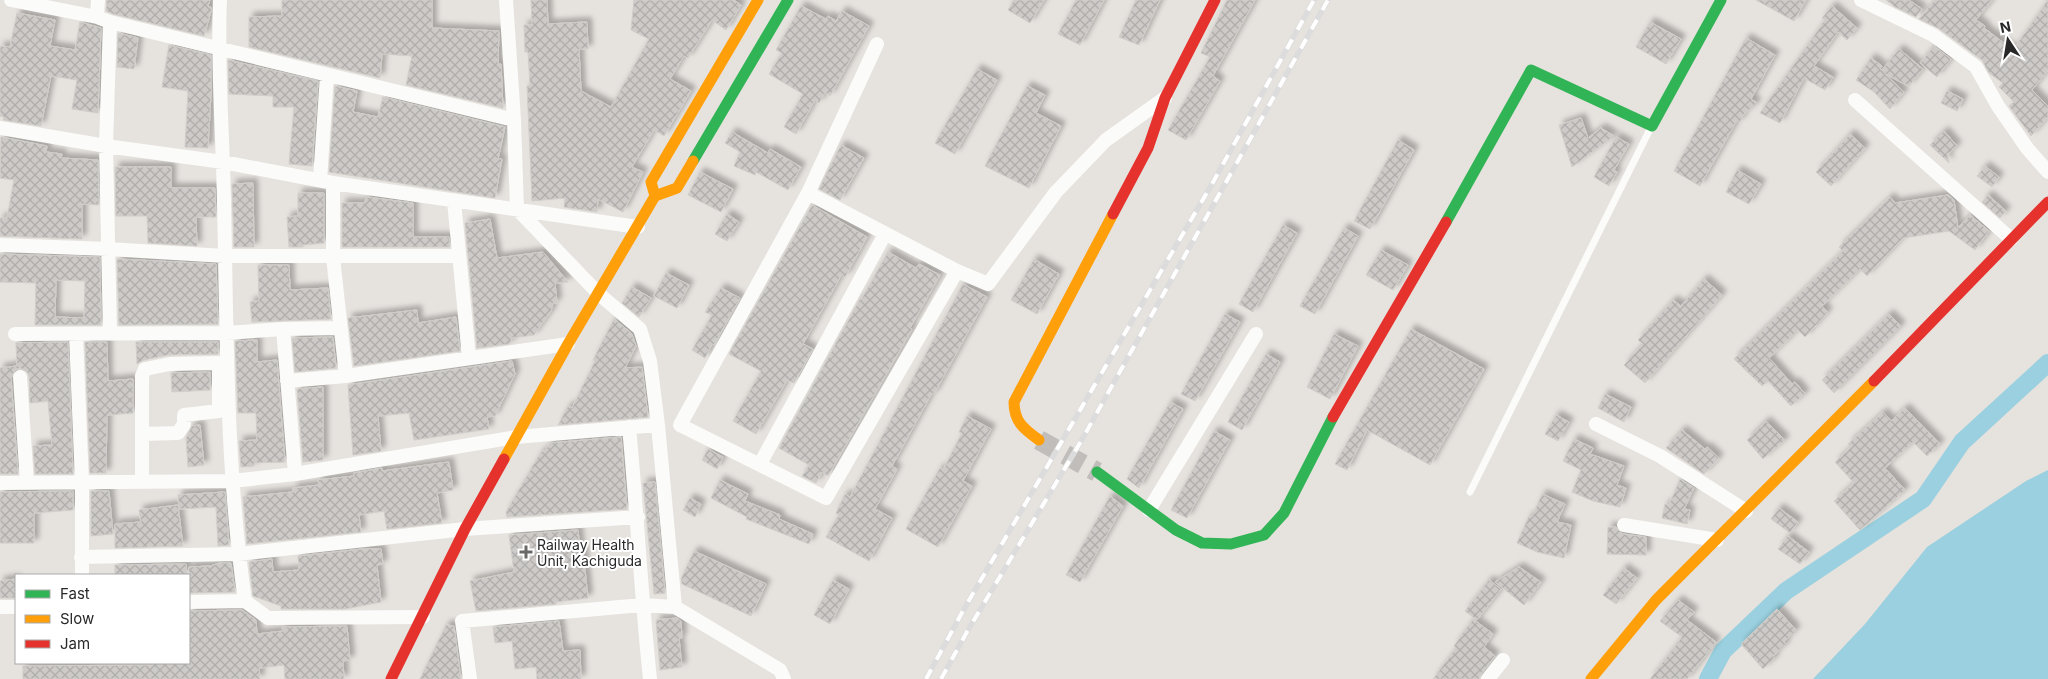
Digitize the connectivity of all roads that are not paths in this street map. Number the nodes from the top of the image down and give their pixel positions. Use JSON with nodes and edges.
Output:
{"nodes":[{"id":1,"x":12,"y":0,"type":"edge"},
{"id":2,"x":98,"y":0,"type":"edge"},
{"id":3,"x":220,"y":0,"type":"edge"},
{"id":4,"x":506,"y":0,"type":"edge"},
{"id":5,"x":758,"y":0,"type":"edge"},
{"id":6,"x":788,"y":0,"type":"edge"},
{"id":7,"x":1215,"y":0,"type":"edge"},
{"id":8,"x":1721,"y":0,"type":"edge"},
{"id":9,"x":1861,"y":0,"type":"edge"},
{"id":10,"x":104,"y":19,"type":"junction"},
{"id":11,"x":877,"y":44,"type":"dead end"},
{"id":12,"x":218,"y":48,"type":"junction"},
{"id":13,"x":327,"y":75,"type":"junction"},
{"id":14,"x":1165,"y":98,"type":"junction"},
{"id":15,"x":1855,"y":100,"type":"dead end"},
{"id":16,"x":514,"y":120,"type":"junction"},
{"id":17,"x":1652,"y":126,"type":"junction"},
{"id":18,"x":0,"y":128,"type":"edge"},
{"id":19,"x":106,"y":146,"type":"junction"},
{"id":20,"x":223,"y":162,"type":"junction"},
{"id":21,"x":2048,"y":172,"type":"edge"},
{"id":22,"x":326,"y":182,"type":"junction"},
{"id":23,"x":808,"y":193,"type":"junction"},
{"id":24,"x":655,"y":196,"type":"junction"},
{"id":25,"x":454,"y":201,"type":"junction"},
{"id":26,"x":2048,"y":202,"type":"edge"},
{"id":27,"x":517,"y":209,"type":"junction"},
{"id":28,"x":638,"y":227,"type":"junction"},
{"id":29,"x":885,"y":234,"type":"junction"},
{"id":30,"x":2012,"y":239,"type":"junction"},
{"id":31,"x":0,"y":246,"type":"edge"},
{"id":32,"x":108,"y":248,"type":"junction"},
{"id":33,"x":225,"y":256,"type":"junction"},
{"id":34,"x":459,"y":256,"type":"junction"},
{"id":35,"x":332,"y":257,"type":"junction"},
{"id":36,"x":957,"y":271,"type":"junction"},
{"id":37,"x":599,"y":294,"type":"junction"},
{"id":38,"x":340,"y":328,"type":"junction"},
{"id":39,"x":283,"y":329,"type":"junction"},
{"id":40,"x":226,"y":333,"type":"junction"},
{"id":41,"x":16,"y":334,"type":"dead end"},
{"id":42,"x":76,"y":334,"type":"junction"},
{"id":43,"x":110,"y":334,"type":"junction"},
{"id":44,"x":1256,"y":334,"type":"dead end"},
{"id":45,"x":568,"y":344,"type":"junction"},
{"id":46,"x":469,"y":358,"type":"junction"},
{"id":47,"x":221,"y":374,"type":"junction"},
{"id":48,"x":346,"y":376,"type":"junction"},
{"id":49,"x":20,"y":377,"type":"dead end"},
{"id":50,"x":287,"y":381,"type":"junction"},
{"id":51,"x":1596,"y":424,"type":"dead end"},
{"id":52,"x":658,"y":425,"type":"junction"},
{"id":53,"x":629,"y":427,"type":"junction"},
{"id":54,"x":142,"y":434,"type":"junction"},
{"id":55,"x":516,"y":437,"type":"junction"},
{"id":56,"x":1039,"y":440,"type":"tunnel mouth"},
{"id":57,"x":760,"y":464,"type":"junction"},
{"id":58,"x":1097,"y":472,"type":"tunnel mouth"},
{"id":59,"x":295,"y":474,"type":"junction"},
{"id":60,"x":232,"y":481,"type":"junction"},
{"id":61,"x":142,"y":482,"type":"junction"},
{"id":62,"x":0,"y":483,"type":"edge"},
{"id":63,"x":27,"y":483,"type":"junction"},
{"id":64,"x":82,"y":483,"type":"junction"},
{"id":65,"x":1470,"y":492,"type":"dead end"},
{"id":66,"x":1149,"y":510,"type":"junction"},
{"id":67,"x":1746,"y":511,"type":"junction"},
{"id":68,"x":638,"y":517,"type":"junction"},
{"id":69,"x":1624,"y":525,"type":"dead end"},
{"id":70,"x":465,"y":529,"type":"junction"},
{"id":71,"x":1717,"y":540,"type":"junction"},
{"id":72,"x":238,"y":554,"type":"junction"},
{"id":73,"x":81,"y":557,"type":"junction"},
{"id":74,"x":82,"y":574,"type":"edge"},
{"id":75,"x":245,"y":601,"type":"junction"},
{"id":76,"x":190,"y":602,"type":"edge"},
{"id":77,"x":642,"y":605,"type":"junction"},
{"id":78,"x":0,"y":607,"type":"edge"},
{"id":79,"x":15,"y":607,"type":"edge"},
{"id":80,"x":675,"y":607,"type":"junction"},
{"id":81,"x":423,"y":617,"type":"junction"},
{"id":82,"x":1503,"y":660,"type":"dead end"},
{"id":83,"x":391,"y":679,"type":"edge"},
{"id":84,"x":470,"y":679,"type":"edge"},
{"id":85,"x":650,"y":679,"type":"edge"},
{"id":86,"x":784,"y":679,"type":"edge"},
{"id":87,"x":1488,"y":679,"type":"edge"},
{"id":88,"x":1591,"y":679,"type":"edge"}],
"edges":[{"from":1,"to":10,"type":"street"},
{"from":2,"to":10,"type":"street"},
{"from":3,"to":12,"type":"street"},
{"from":4,"to":16,"type":"street"},
{"from":5,"to":24,"type":"main road"},
{"from":6,"to":24,"type":"main road"},
{"from":7,"to":14,"type":"main road"},
{"from":8,"to":17,"type":"main road"},
{"from":9,"to":21,"type":"street"},
{"from":10,"to":12,"type":"street"},
{"from":10,"to":19,"type":"street"},
{"from":11,"to":23,"type":"street"},
{"from":12,"to":13,"type":"street"},
{"from":12,"to":20,"type":"street"},
{"from":13,"to":16,"type":"street"},
{"from":13,"to":22,"type":"street"},
{"from":14,"to":36,"type":"street"},
{"from":14,"to":56,"type":"main road"},
{"from":15,"to":30,"type":"street"},
{"from":16,"to":27,"type":"street"},
{"from":17,"to":65,"type":"lane"},
{"from":17,"to":66,"type":"main road"},
{"from":18,"to":19,"type":"street"},
{"from":19,"to":20,"type":"street"},
{"from":19,"to":32,"type":"street"},
{"from":20,"to":22,"type":"street"},
{"from":20,"to":33,"type":"street"},
{"from":22,"to":25,"type":"street"},
{"from":22,"to":35,"type":"street"},
{"from":23,"to":29,"type":"street"},
{"from":23,"to":57,"type":"street"},
{"from":24,"to":28,"type":"main road"},
{"from":25,"to":27,"type":"street"},
{"from":25,"to":34,"type":"street"},
{"from":26,"to":30,"type":"main road"},
{"from":27,"to":28,"type":"street"},
{"from":27,"to":37,"type":"street"},
{"from":28,"to":37,"type":"main road"},
{"from":29,"to":36,"type":"street"},
{"from":29,"to":57,"type":"street"},
{"from":30,"to":67,"type":"main road"},
{"from":31,"to":32,"type":"street"},
{"from":32,"to":33,"type":"street"},
{"from":32,"to":43,"type":"street"},
{"from":33,"to":35,"type":"street"},
{"from":33,"to":40,"type":"street"},
{"from":34,"to":35,"type":"street"},
{"from":34,"to":46,"type":"street"},
{"from":35,"to":38,"type":"street"},
{"from":36,"to":57,"type":"street"},
{"from":37,"to":45,"type":"main road"},
{"from":37,"to":52,"type":"street"},
{"from":38,"to":39,"type":"street"},
{"from":38,"to":48,"type":"street"},
{"from":39,"to":40,"type":"street"},
{"from":39,"to":50,"type":"street"},
{"from":40,"to":43,"type":"street"},
{"from":40,"to":47,"type":"street"},
{"from":41,"to":42,"type":"street"},
{"from":42,"to":43,"type":"street"},
{"from":42,"to":64,"type":"street"},
{"from":44,"to":66,"type":"street"},
{"from":45,"to":46,"type":"street"},
{"from":45,"to":55,"type":"main road"},
{"from":46,"to":48,"type":"street"},
{"from":47,"to":54,"type":"street"},
{"from":47,"to":54,"type":"street"},
{"from":47,"to":60,"type":"street"},
{"from":48,"to":50,"type":"street"},
{"from":49,"to":63,"type":"street"},
{"from":50,"to":59,"type":"street"},
{"from":51,"to":67,"type":"street"},
{"from":52,"to":53,"type":"street"},
{"from":52,"to":80,"type":"street"},
{"from":53,"to":55,"type":"street"},
{"from":53,"to":68,"type":"street"},
{"from":54,"to":61,"type":"street"},
{"from":55,"to":59,"type":"street"},
{"from":55,"to":70,"type":"main road"},
{"from":58,"to":66,"type":"main road"},
{"from":59,"to":60,"type":"street"},
{"from":60,"to":61,"type":"street"},
{"from":60,"to":72,"type":"street"},
{"from":61,"to":64,"type":"street"},
{"from":62,"to":63,"type":"street"},
{"from":63,"to":64,"type":"street"},
{"from":64,"to":73,"type":"street"},
{"from":67,"to":71,"type":"main road"},
{"from":68,"to":70,"type":"street"},
{"from":68,"to":77,"type":"street"},
{"from":69,"to":71,"type":"street"},
{"from":70,"to":72,"type":"street"},
{"from":70,"to":81,"type":"main road"},
{"from":71,"to":88,"type":"main road"},
{"from":72,"to":73,"type":"street"},
{"from":72,"to":75,"type":"street"},
{"from":73,"to":74,"type":"street"},
{"from":75,"to":76,"type":"street"},
{"from":75,"to":81,"type":"street"},
{"from":77,"to":80,"type":"street"},
{"from":77,"to":84,"type":"street"},
{"from":77,"to":85,"type":"street"},
{"from":78,"to":79,"type":"street"},
{"from":80,"to":86,"type":"street"},
{"from":81,"to":83,"type":"main road"},
{"from":82,"to":87,"type":"street"}]}
